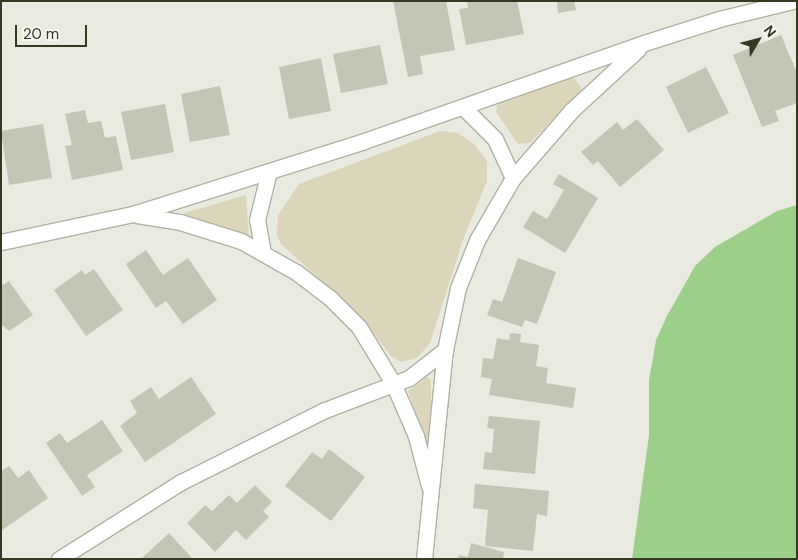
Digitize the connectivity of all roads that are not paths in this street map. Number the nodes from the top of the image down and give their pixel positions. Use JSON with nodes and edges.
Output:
{"nodes":[{"id":1,"x":793,"y":1,"type":"edge"},
{"id":2,"x":644,"y":43,"type":"junction"},
{"id":3,"x":463,"y":107,"type":"junction"},
{"id":4,"x":269,"y":171,"type":"junction"},
{"id":5,"x":513,"y":178,"type":"junction"},
{"id":6,"x":133,"y":214,"type":"junction"},
{"id":7,"x":1,"y":242,"type":"edge"},
{"id":8,"x":263,"y":252,"type":"junction"},
{"id":9,"x":445,"y":350,"type":"junction"},
{"id":10,"x":392,"y":383,"type":"junction"},
{"id":11,"x":432,"y":498,"type":"junction"},
{"id":12,"x":59,"y":559,"type":"edge"},
{"id":13,"x":424,"y":559,"type":"edge"}],
"edges":[{"from":1,"to":2,"type":"street"},
{"from":2,"to":3,"type":"street"},
{"from":2,"to":5,"type":"street"},
{"from":3,"to":4,"type":"street"},
{"from":3,"to":5,"type":"street"},
{"from":4,"to":6,"type":"street"},
{"from":4,"to":8,"type":"street"},
{"from":5,"to":9,"type":"street"},
{"from":6,"to":7,"type":"street"},
{"from":6,"to":8,"type":"street"},
{"from":8,"to":10,"type":"street"},
{"from":9,"to":10,"type":"street"},
{"from":9,"to":11,"type":"street"},
{"from":10,"to":11,"type":"street"},
{"from":10,"to":12,"type":"street"},
{"from":11,"to":13,"type":"street"}]}
